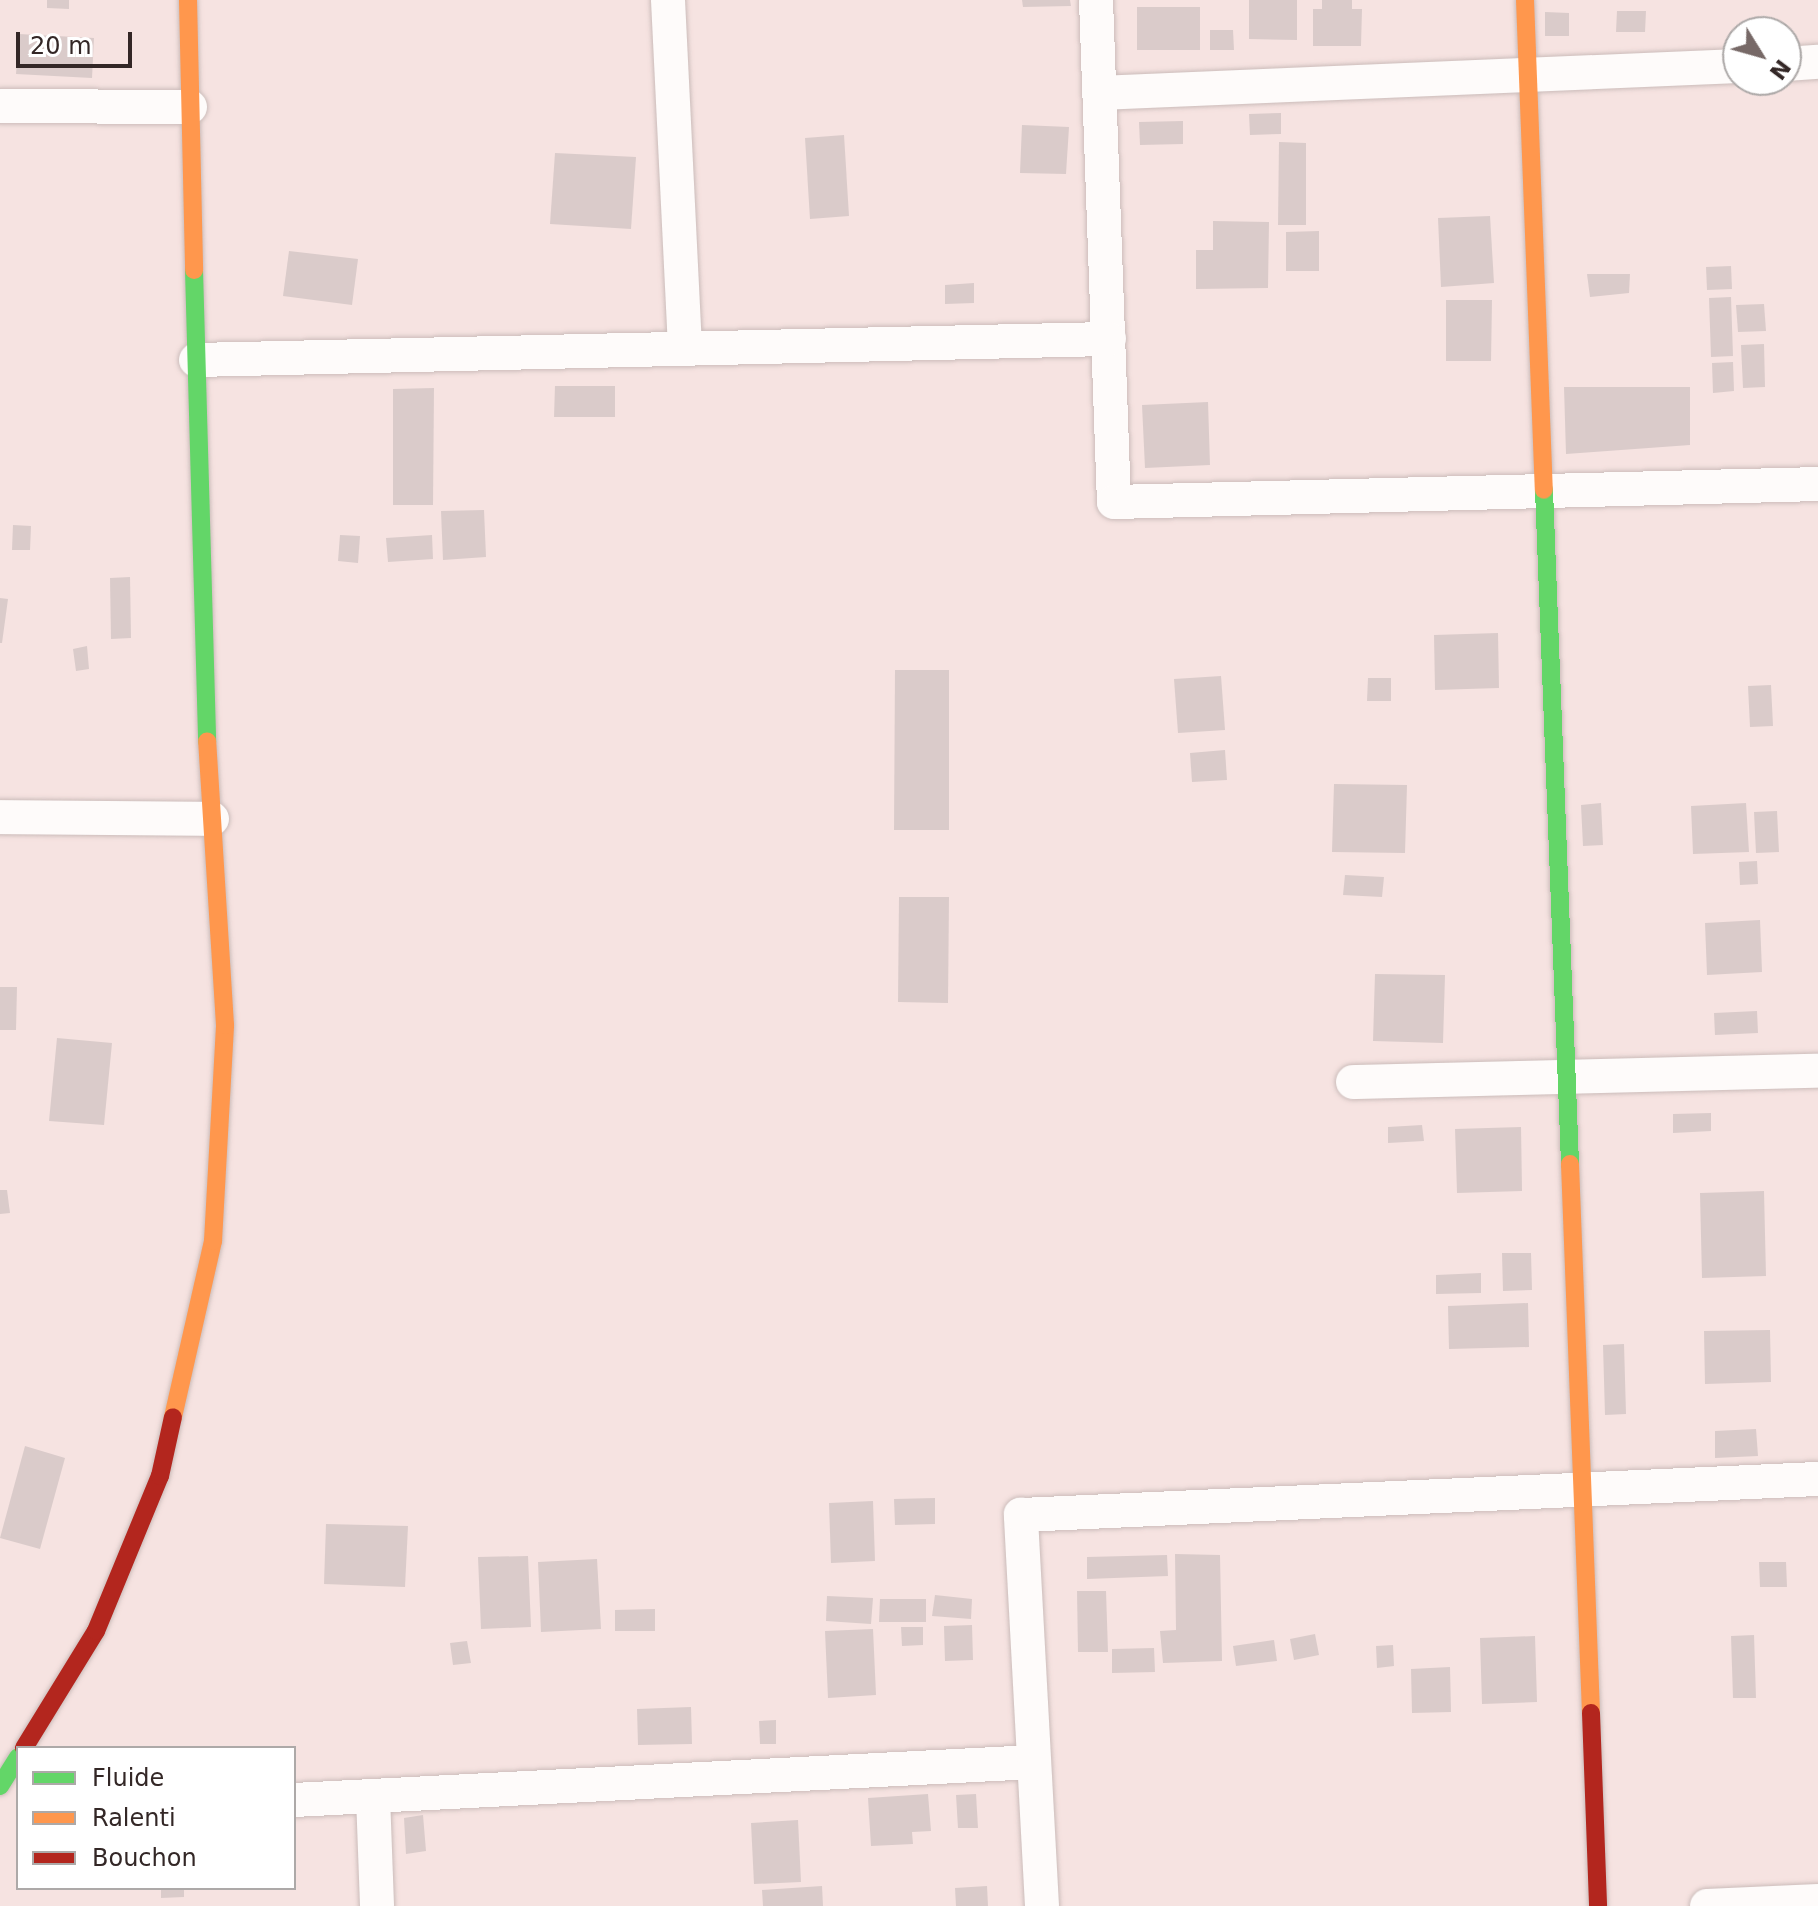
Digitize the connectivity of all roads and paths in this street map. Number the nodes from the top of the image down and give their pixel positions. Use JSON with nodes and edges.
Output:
{"nodes":[{"id":1,"x":188,"y":0,"type":"edge"},
{"id":2,"x":668,"y":0,"type":"edge"},
{"id":3,"x":1096,"y":0,"type":"edge"},
{"id":4,"x":1525,"y":0,"type":"edge"},
{"id":5,"x":1722,"y":67,"type":"edge"},
{"id":6,"x":1527,"y":75,"type":"junction"},
{"id":7,"x":1099,"y":93,"type":"junction"},
{"id":8,"x":0,"y":106,"type":"edge"},
{"id":9,"x":190,"y":107,"type":"junction"},
{"id":10,"x":1109,"y":339,"type":"junction"},
{"id":11,"x":685,"y":349,"type":"junction"},
{"id":12,"x":196,"y":360,"type":"junction"},
{"id":13,"x":1818,"y":484,"type":"edge"},
{"id":14,"x":1543,"y":491,"type":"junction"},
{"id":15,"x":0,"y":817,"type":"edge"},
{"id":16,"x":212,"y":819,"type":"junction"},
{"id":17,"x":1818,"y":1071,"type":"edge"},
{"id":18,"x":1566,"y":1077,"type":"junction"},
{"id":19,"x":1353,"y":1082,"type":"dead end"},
{"id":20,"x":1818,"y":1479,"type":"edge"},
{"id":21,"x":1582,"y":1490,"type":"junction"},
{"id":22,"x":25,"y":1746,"type":"edge"},
{"id":23,"x":16,"y":1760,"type":"edge"},
{"id":24,"x":1034,"y":1762,"type":"junction"},
{"id":25,"x":0,"y":1786,"type":"edge"},
{"id":26,"x":373,"y":1796,"type":"junction"},
{"id":27,"x":296,"y":1800,"type":"edge"},
{"id":28,"x":1818,"y":1901,"type":"edge"},
{"id":29,"x":377,"y":1906,"type":"edge"},
{"id":30,"x":1042,"y":1906,"type":"edge"},
{"id":31,"x":1598,"y":1906,"type":"edge"},
{"id":32,"x":1707,"y":1906,"type":"edge"}],
"edges":[{"from":1,"to":9,"type":"street"},
{"from":2,"to":11,"type":"street"},
{"from":3,"to":7,"type":"street"},
{"from":4,"to":6,"type":"street"},
{"from":5,"to":6,"type":"street"},
{"from":6,"to":7,"type":"street"},
{"from":6,"to":14,"type":"street"},
{"from":7,"to":10,"type":"street"},
{"from":8,"to":9,"type":"street"},
{"from":9,"to":12,"type":"street"},
{"from":10,"to":11,"type":"street"},
{"from":10,"to":14,"type":"street"},
{"from":11,"to":12,"type":"street"},
{"from":12,"to":16,"type":"street"},
{"from":13,"to":14,"type":"street"},
{"from":14,"to":18,"type":"street"},
{"from":15,"to":16,"type":"street"},
{"from":16,"to":22,"type":"street"},
{"from":17,"to":18,"type":"street"},
{"from":18,"to":19,"type":"street"},
{"from":18,"to":21,"type":"street"},
{"from":20,"to":21,"type":"street"},
{"from":21,"to":24,"type":"street"},
{"from":21,"to":31,"type":"street"},
{"from":23,"to":25,"type":"street"},
{"from":24,"to":26,"type":"street"},
{"from":24,"to":30,"type":"street"},
{"from":26,"to":27,"type":"street"},
{"from":26,"to":29,"type":"street"},
{"from":28,"to":32,"type":"street"}]}
